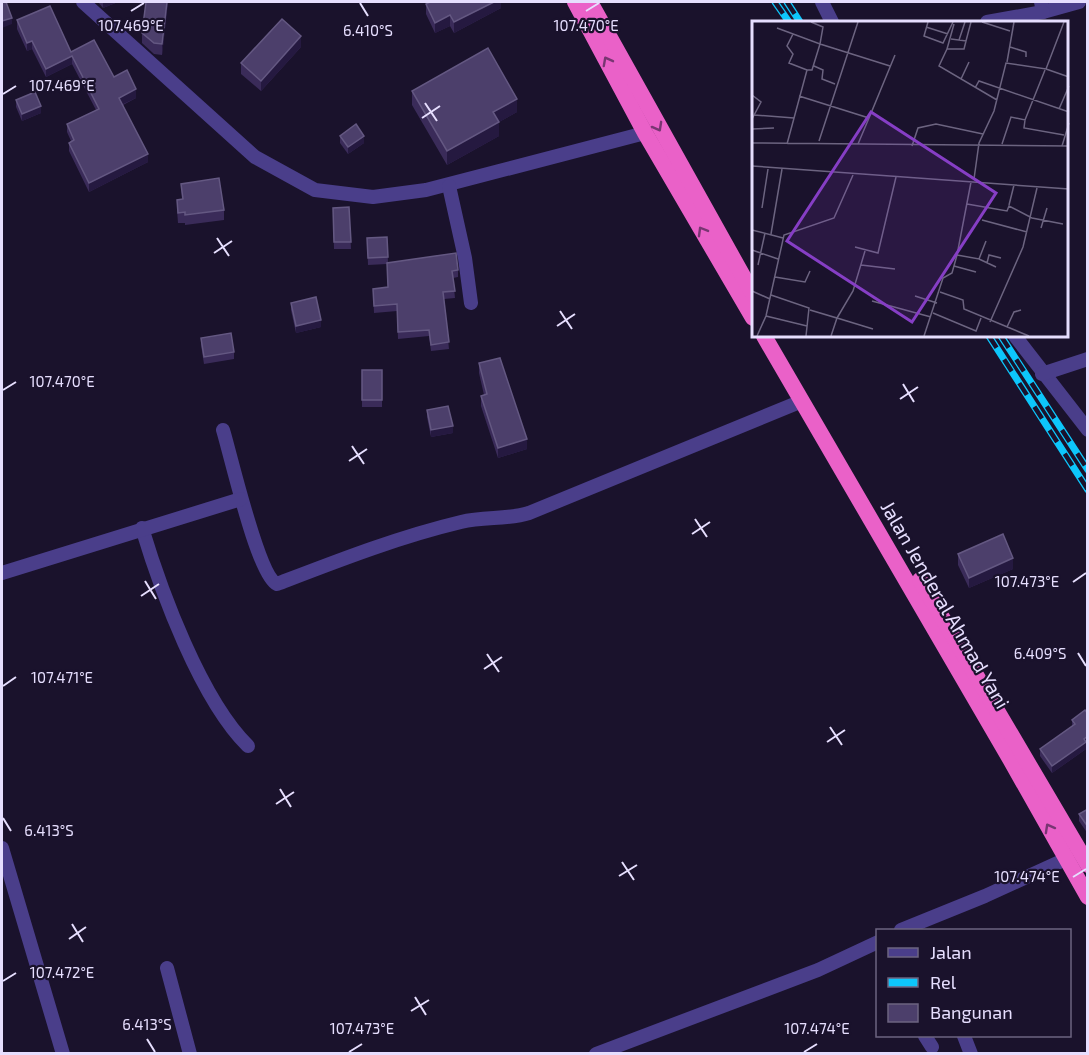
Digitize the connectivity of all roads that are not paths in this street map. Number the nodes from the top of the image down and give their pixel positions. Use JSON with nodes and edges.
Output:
{"nodes":[{"id":1,"x":83,"y":2,"type":"edge"},
{"id":2,"x":576,"y":2,"type":"edge"},
{"id":3,"x":590,"y":2,"type":"edge"},
{"id":4,"x":822,"y":2,"type":"edge"},
{"id":5,"x":1079,"y":2,"type":"edge"},
{"id":6,"x":1042,"y":7,"type":"edge"},
{"id":7,"x":832,"y":21,"type":"edge"},
{"id":8,"x":991,"y":21,"type":"edge"},
{"id":9,"x":645,"y":133,"type":"junction"},
{"id":10,"x":449,"y":186,"type":"junction"},
{"id":11,"x":752,"y":292,"type":"edge"},
{"id":12,"x":471,"y":303,"type":"dead end"},
{"id":13,"x":752,"y":316,"type":"edge"},
{"id":14,"x":765,"y":338,"type":"edge"},
{"id":15,"x":778,"y":338,"type":"edge"},
{"id":16,"x":1016,"y":338,"type":"edge"},
{"id":17,"x":1088,"y":358,"type":"edge"},
{"id":18,"x":1042,"y":374,"type":"junction"},
{"id":19,"x":802,"y":401,"type":"junction"},
{"id":20,"x":223,"y":430,"type":"dead end"},
{"id":21,"x":1088,"y":430,"type":"edge"},
{"id":22,"x":242,"y":499,"type":"junction"},
{"id":23,"x":142,"y":528,"type":"junction"},
{"id":24,"x":2,"y":573,"type":"edge"},
{"id":25,"x":248,"y":746,"type":"dead end"},
{"id":26,"x":2,"y":848,"type":"edge"},
{"id":27,"x":1066,"y":859,"type":"junction"},
{"id":28,"x":1088,"y":865,"type":"edge"},
{"id":29,"x":1088,"y":897,"type":"edge"},
{"id":30,"x":916,"y":927,"type":"edge"},
{"id":31,"x":876,"y":943,"type":"edge"},
{"id":32,"x":167,"y":968,"type":"dead end"},
{"id":33,"x":965,"y":1037,"type":"edge"},
{"id":34,"x":63,"y":1053,"type":"edge"},
{"id":35,"x":190,"y":1053,"type":"edge"},
{"id":36,"x":596,"y":1053,"type":"edge"},
{"id":37,"x":972,"y":1053,"type":"edge"}],
"edges":[{"from":1,"to":10,"type":"street"},
{"from":9,"to":2,"type":"highway","one_way":true},
{"from":3,"to":11,"type":"highway","one_way":true},
{"from":4,"to":7,"type":"street"},
{"from":5,"to":6,"type":"street"},
{"from":6,"to":8,"type":"street"},
{"from":9,"to":10,"type":"street"},
{"from":13,"to":9,"type":"highway","one_way":true},
{"from":10,"to":12,"type":"street"},
{"from":14,"to":19,"type":"highway","name":"Jalan Jenderal Ahmad Yani"},
{"from":15,"to":28,"type":"highway"},
{"from":16,"to":18,"type":"street"},
{"from":17,"to":18,"type":"street"},
{"from":18,"to":21,"type":"street"},
{"from":19,"to":22,"type":"street"},
{"from":27,"to":19,"type":"highway","name":"Jalan Jenderal Ahmad Yani","one_way":true},
{"from":20,"to":22,"type":"street"},
{"from":22,"to":23,"type":"street"},
{"from":23,"to":24,"type":"street"},
{"from":23,"to":25,"type":"street"},
{"from":26,"to":34,"type":"street"},
{"from":27,"to":29,"type":"highway","name":"Jalan Jenderal Ahmad Yani"},
{"from":27,"to":30,"type":"street"},
{"from":31,"to":36,"type":"street"},
{"from":32,"to":35,"type":"street"},
{"from":33,"to":37,"type":"street"}]}
